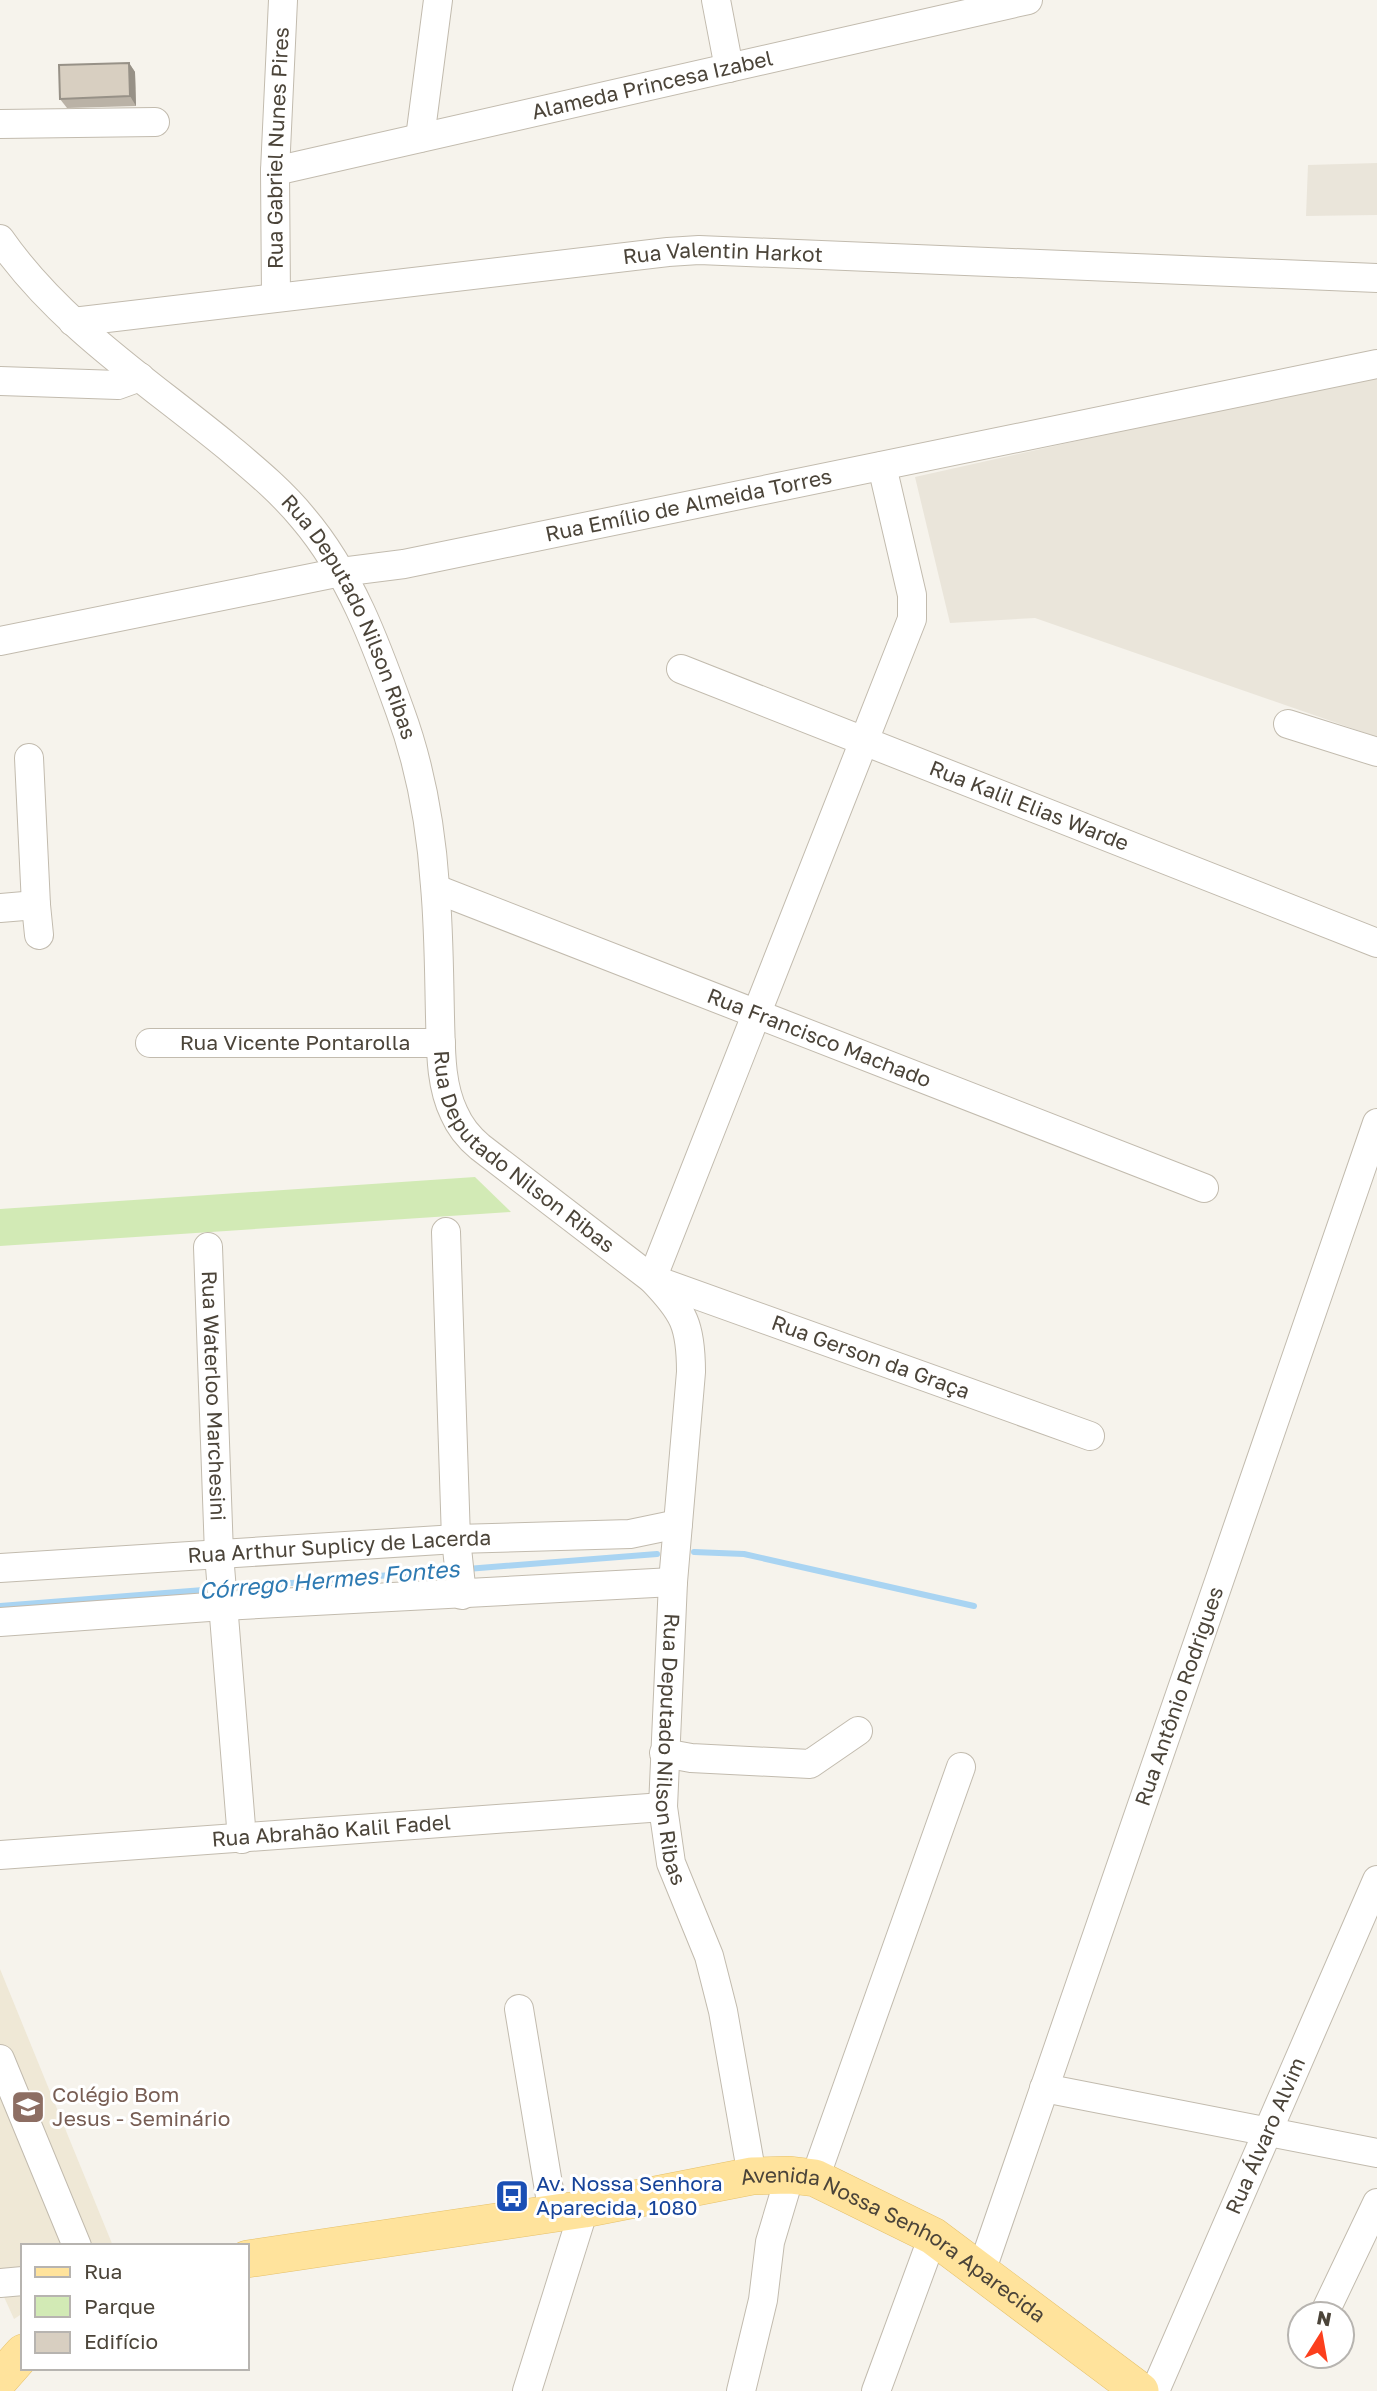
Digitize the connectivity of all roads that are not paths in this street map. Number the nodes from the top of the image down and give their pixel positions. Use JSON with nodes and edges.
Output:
{"nodes":[{"id":1,"x":283,"y":0,"type":"edge"},
{"id":2,"x":438,"y":0,"type":"edge"},
{"id":3,"x":716,"y":0,"type":"edge"},
{"id":4,"x":1028,"y":0,"type":"edge"},
{"id":5,"x":729,"y":68,"type":"junction"},
{"id":6,"x":155,"y":122,"type":"dead end"},
{"id":7,"x":0,"y":124,"type":"edge"},
{"id":8,"x":420,"y":138,"type":"junction"},
{"id":9,"x":275,"y":171,"type":"junction"},
{"id":10,"x":0,"y":239,"type":"edge"},
{"id":11,"x":1377,"y":278,"type":"edge"},
{"id":12,"x":276,"y":297,"type":"junction"},
{"id":13,"x":73,"y":322,"type":"junction"},
{"id":14,"x":1377,"y":364,"type":"edge"},
{"id":15,"x":140,"y":377,"type":"junction"},
{"id":16,"x":0,"y":382,"type":"edge"},
{"id":17,"x":882,"y":466,"type":"junction"},
{"id":18,"x":341,"y":572,"type":"junction"},
{"id":19,"x":0,"y":641,"type":"edge"},
{"id":20,"x":681,"y":669,"type":"dead end"},
{"id":21,"x":1288,"y":724,"type":"dead end"},
{"id":22,"x":864,"y":742,"type":"junction"},
{"id":23,"x":1377,"y":752,"type":"edge"},
{"id":24,"x":29,"y":758,"type":"dead end"},
{"id":25,"x":436,"y":889,"type":"junction"},
{"id":26,"x":36,"y":905,"type":"junction"},
{"id":27,"x":0,"y":908,"type":"edge"},
{"id":28,"x":39,"y":935,"type":"dead end"},
{"id":29,"x":1377,"y":943,"type":"edge"},
{"id":30,"x":757,"y":1014,"type":"junction"},
{"id":31,"x":150,"y":1043,"type":"dead end"},
{"id":32,"x":441,"y":1043,"type":"junction"},
{"id":33,"x":1377,"y":1122,"type":"edge"},
{"id":34,"x":1204,"y":1188,"type":"dead end"},
{"id":35,"x":1366,"y":1192,"type":"edge"},
{"id":36,"x":446,"y":1232,"type":"dead end"},
{"id":37,"x":208,"y":1247,"type":"dead end"},
{"id":38,"x":652,"y":1279,"type":"junction"},
{"id":39,"x":1090,"y":1436,"type":"dead end"},
{"id":40,"x":678,"y":1524,"type":"junction"},
{"id":41,"x":456,"y":1539,"type":"junction"},
{"id":42,"x":219,"y":1554,"type":"junction"},
{"id":43,"x":0,"y":1568,"type":"edge"},
{"id":44,"x":673,"y":1581,"type":"junction"},
{"id":45,"x":461,"y":1595,"type":"junction"},
{"id":46,"x":223,"y":1606,"type":"junction"},
{"id":47,"x":0,"y":1622,"type":"edge"},
{"id":48,"x":858,"y":1731,"type":"dead end"},
{"id":49,"x":664,"y":1753,"type":"junction"},
{"id":50,"x":961,"y":1767,"type":"dead end"},
{"id":51,"x":663,"y":1807,"type":"junction"},
{"id":52,"x":242,"y":1839,"type":"junction"},
{"id":53,"x":0,"y":1855,"type":"edge"},
{"id":54,"x":1377,"y":1880,"type":"edge"},
{"id":55,"x":519,"y":2008,"type":"dead end"},
{"id":56,"x":0,"y":2059,"type":"edge"},
{"id":57,"x":1044,"y":2088,"type":"junction"},
{"id":58,"x":1267,"y":2132,"type":"junction"},
{"id":59,"x":1377,"y":2153,"type":"edge"},
{"id":60,"x":752,"y":2176,"type":"junction"},
{"id":61,"x":802,"y":2176,"type":"junction"},
{"id":62,"x":1377,"y":2203,"type":"edge"},
{"id":63,"x":568,"y":2212,"type":"junction"},
{"id":64,"x":933,"y":2236,"type":"junction"},
{"id":65,"x":76,"y":2244,"type":"edge"},
{"id":66,"x":248,"y":2259,"type":"edge"},
{"id":67,"x":981,"y":2272,"type":"junction"},
{"id":68,"x":21,"y":2281,"type":"edge"},
{"id":69,"x":0,"y":2284,"type":"edge"},
{"id":70,"x":1331,"y":2300,"type":"edge"},
{"id":71,"x":21,"y":2355,"type":"edge"},
{"id":72,"x":0,"y":2379,"type":"edge"},
{"id":73,"x":527,"y":2391,"type":"edge"},
{"id":74,"x":741,"y":2391,"type":"edge"},
{"id":75,"x":876,"y":2391,"type":"edge"},
{"id":76,"x":1140,"y":2391,"type":"edge"},
{"id":77,"x":1155,"y":2391,"type":"edge"}],
"edges":[{"from":1,"to":9,"type":"street","name":"Rua Gabriel Nunes Pires"},
{"from":2,"to":8,"type":"street"},
{"from":3,"to":5,"type":"street"},
{"from":4,"to":5,"type":"street","name":"Alameda Princesa Izabel"},
{"from":5,"to":8,"type":"street","name":"Alameda Princesa Izabel"},
{"from":6,"to":7,"type":"street"},
{"from":8,"to":9,"type":"street","name":"Alameda Princesa Izabel"},
{"from":9,"to":12,"type":"street","name":"Rua Gabriel Nunes Pires"},
{"from":10,"to":13,"type":"street","name":"Rua Deputado Nilson Ribas"},
{"from":11,"to":12,"type":"street","name":"Rua Valentin Harkot"},
{"from":12,"to":13,"type":"street","name":"Rua Valentin Harkot"},
{"from":13,"to":15,"type":"street","name":"Rua Deputado Nilson Ribas"},
{"from":14,"to":17,"type":"street","name":"Rua Emílio de Almeida Torres"},
{"from":15,"to":16,"type":"street"},
{"from":15,"to":18,"type":"street","name":"Rua Deputado Nilson Ribas"},
{"from":17,"to":18,"type":"street","name":"Rua Emílio de Almeida Torres"},
{"from":17,"to":22,"type":"street"},
{"from":18,"to":19,"type":"street","name":"Rua Emílio de Almeida Torres"},
{"from":18,"to":25,"type":"street","name":"Rua Deputado Nilson Ribas"},
{"from":20,"to":22,"type":"street","name":"Rua Kalil Elias Warde"},
{"from":21,"to":23,"type":"street"},
{"from":22,"to":29,"type":"street","name":"Rua Kalil Elias Warde"},
{"from":22,"to":30,"type":"street"},
{"from":24,"to":26,"type":"street"},
{"from":25,"to":30,"type":"street","name":"Rua Francisco Machado"},
{"from":25,"to":32,"type":"street","name":"Rua Deputado Nilson Ribas"},
{"from":26,"to":27,"type":"street"},
{"from":26,"to":28,"type":"street"},
{"from":30,"to":34,"type":"street","name":"Rua Francisco Machado"},
{"from":30,"to":38,"type":"street"},
{"from":31,"to":32,"type":"street","name":"Rua Vicente Pontarolla"},
{"from":32,"to":38,"type":"street","name":"Rua Deputado Nilson Ribas"},
{"from":33,"to":35,"type":"street","name":"Rua Antônio Rodrigues"},
{"from":35,"to":57,"type":"street","name":"Rua Antônio Rodrigues"},
{"from":36,"to":41,"type":"street"},
{"from":37,"to":42,"type":"street","name":"Rua Waterloo Marchesini"},
{"from":38,"to":39,"type":"street","name":"Rua Gerson da Graça"},
{"from":38,"to":40,"type":"street","name":"Rua Deputado Nilson Ribas"},
{"from":40,"to":41,"type":"street","name":"Rua Arthur Suplicy de Lacerda"},
{"from":40,"to":44,"type":"street","name":"Rua Deputado Nilson Ribas"},
{"from":41,"to":42,"type":"street","name":"Rua Arthur Suplicy de Lacerda"},
{"from":41,"to":45,"type":"street"},
{"from":42,"to":43,"type":"street","name":"Rua Arthur Suplicy de Lacerda"},
{"from":42,"to":46,"type":"street","name":"Rua Waterloo Marchesini"},
{"from":44,"to":45,"type":"street"},
{"from":44,"to":49,"type":"street","name":"Rua Deputado Nilson Ribas"},
{"from":45,"to":46,"type":"street"},
{"from":46,"to":47,"type":"street"},
{"from":46,"to":52,"type":"street","name":"Rua Waterloo Marchesini"},
{"from":48,"to":49,"type":"street"},
{"from":49,"to":51,"type":"street","name":"Rua Deputado Nilson Ribas"},
{"from":50,"to":61,"type":"street"},
{"from":51,"to":52,"type":"street","name":"Rua Abrahão Kalil Fadel"},
{"from":51,"to":60,"type":"street","name":"Rua Deputado Nilson Ribas"},
{"from":52,"to":53,"type":"street","name":"Rua Abrahão Kalil Fadel"},
{"from":54,"to":58,"type":"street","name":"Rua Álvaro Alvim"},
{"from":55,"to":63,"type":"street"},
{"from":56,"to":65,"type":"street"},
{"from":57,"to":58,"type":"street"},
{"from":57,"to":67,"type":"street","name":"Rua Antônio Rodrigues"},
{"from":58,"to":59,"type":"street"},
{"from":58,"to":77,"type":"street","name":"Rua Álvaro Alvim"},
{"from":60,"to":61,"type":"main road","name":"Avenida Nossa Senhora Aparecida"},
{"from":60,"to":63,"type":"main road","name":"Avenida Nossa Senhora Aparecida"},
{"from":61,"to":64,"type":"main road","name":"Avenida Nossa Senhora Aparecida"},
{"from":61,"to":74,"type":"street"},
{"from":62,"to":70,"type":"street"},
{"from":63,"to":66,"type":"main road","name":"Avenida Nossa Senhora Aparecida"},
{"from":63,"to":73,"type":"street"},
{"from":64,"to":67,"type":"main road","name":"Avenida Nossa Senhora Aparecida"},
{"from":64,"to":75,"type":"street"},
{"from":67,"to":76,"type":"main road","name":"Avenida Nossa Senhora Aparecida"},
{"from":68,"to":69,"type":"street"},
{"from":71,"to":72,"type":"main road"}]}
